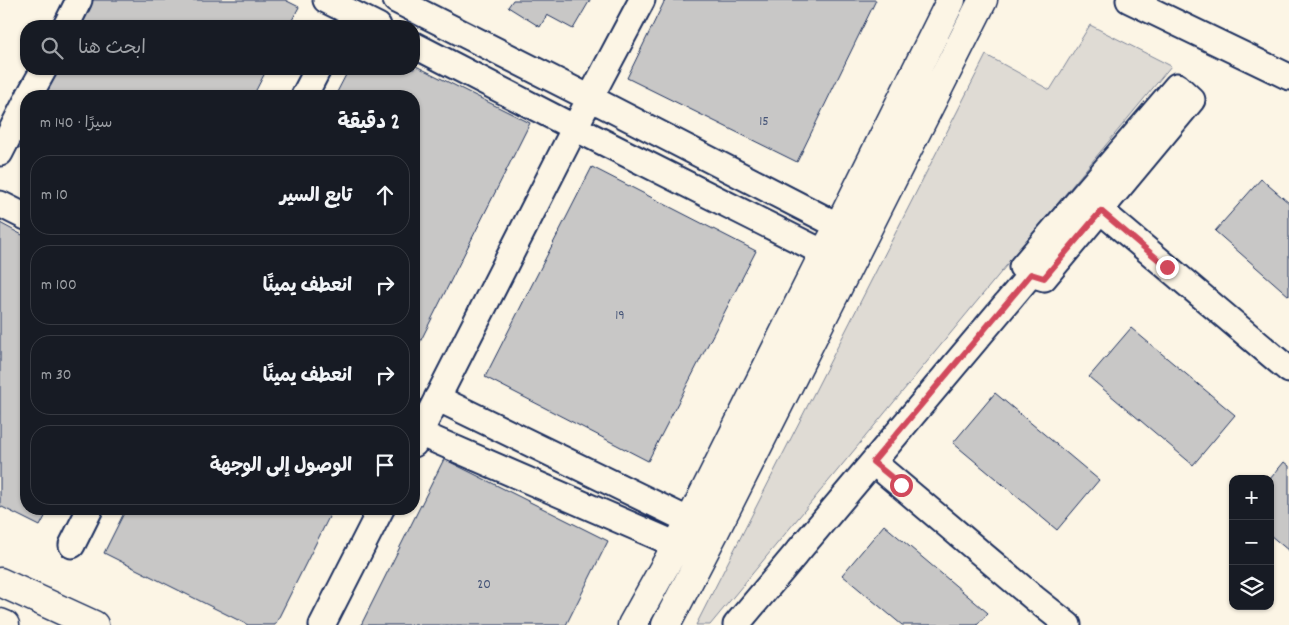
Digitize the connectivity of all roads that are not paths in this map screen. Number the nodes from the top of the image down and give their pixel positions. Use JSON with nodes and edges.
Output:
{"nodes":[{"id":1,"x":79,"y":0,"type":"edge"},
{"id":2,"x":326,"y":0,"type":"edge"},
{"id":3,"x":396,"y":0,"type":"edge"},
{"id":4,"x":642,"y":0,"type":"edge"},
{"id":5,"x":951,"y":0,"type":"edge"},
{"id":6,"x":983,"y":0,"type":"edge"},
{"id":7,"x":1129,"y":0,"type":"edge"},
{"id":8,"x":347,"y":12,"type":"edge"},
{"id":9,"x":69,"y":20,"type":"edge"},
{"id":10,"x":365,"y":20,"type":"edge"},
{"id":11,"x":420,"y":48,"type":"edge"},
{"id":12,"x":41,"y":75,"type":"edge"},
{"id":13,"x":315,"y":75,"type":"edge"},
{"id":14,"x":1289,"y":77,"type":"edge"},
{"id":15,"x":32,"y":90,"type":"edge"},
{"id":16,"x":307,"y":90,"type":"edge"},
{"id":17,"x":590,"y":98,"type":"junction"},
{"id":18,"x":20,"y":114,"type":"edge"},
{"id":19,"x":575,"y":128,"type":"junction"},
{"id":20,"x":0,"y":153,"type":"edge"},
{"id":21,"x":0,"y":204,"type":"edge"},
{"id":22,"x":1101,"y":211,"type":"junction"},
{"id":23,"x":20,"y":214,"type":"edge"},
{"id":24,"x":839,"y":226,"type":"junction"},
{"id":25,"x":824,"y":253,"type":"junction"},
{"id":26,"x":1031,"y":274,"type":"junction"},
{"id":27,"x":1289,"y":370,"type":"edge"},
{"id":28,"x":437,"y":398,"type":"junction"},
{"id":29,"x":420,"y":432,"type":"edge"},
{"id":30,"x":420,"y":439,"type":"edge"},
{"id":31,"x":873,"y":462,"type":"junction"},
{"id":32,"x":87,"y":515,"type":"edge"},
{"id":33,"x":378,"y":515,"type":"edge"},
{"id":34,"x":690,"y":521,"type":"junction"},
{"id":35,"x":72,"y":545,"type":"dead end"},
{"id":36,"x":677,"y":545,"type":"junction"},
{"id":37,"x":0,"y":582,"type":"edge"},
{"id":38,"x":0,"y":623,"type":"edge"},
{"id":39,"x":4,"y":625,"type":"edge"},
{"id":40,"x":94,"y":625,"type":"edge"},
{"id":41,"x":322,"y":625,"type":"edge"},
{"id":42,"x":632,"y":625,"type":"edge"},
{"id":43,"x":666,"y":625,"type":"edge"},
{"id":44,"x":736,"y":625,"type":"edge"},
{"id":45,"x":1068,"y":625,"type":"edge"}],
"edges":[{"from":1,"to":9,"type":"street"},
{"from":2,"to":8,"type":"street"},
{"from":3,"to":17,"type":"street"},
{"from":4,"to":17,"type":"street"},
{"from":5,"to":24,"type":"main road"},
{"from":6,"to":43,"type":"main road"},
{"from":7,"to":14,"type":"street"},
{"from":8,"to":10,"type":"street"},
{"from":11,"to":19,"type":"street"},
{"from":12,"to":15,"type":"street"},
{"from":13,"to":16,"type":"street"},
{"from":17,"to":19,"type":"street"},
{"from":17,"to":24,"type":"street"},
{"from":18,"to":20,"type":"street"},
{"from":19,"to":25,"type":"street"},
{"from":19,"to":28,"type":"street"},
{"from":21,"to":23,"type":"street"},
{"from":22,"to":26,"type":"street"},
{"from":22,"to":26,"type":"street"},
{"from":22,"to":27,"type":"street"},
{"from":24,"to":25,"type":"main road"},
{"from":25,"to":34,"type":"main road"},
{"from":26,"to":31,"type":"street"},
{"from":28,"to":29,"type":"street"},
{"from":28,"to":34,"type":"street"},
{"from":30,"to":36,"type":"street"},
{"from":31,"to":44,"type":"street"},
{"from":31,"to":45,"type":"street"},
{"from":32,"to":35,"type":"street"},
{"from":33,"to":41,"type":"street"},
{"from":34,"to":36,"type":"main road"},
{"from":36,"to":42,"type":"main road"},
{"from":37,"to":40,"type":"main road"},
{"from":38,"to":39,"type":"main road"}]}
